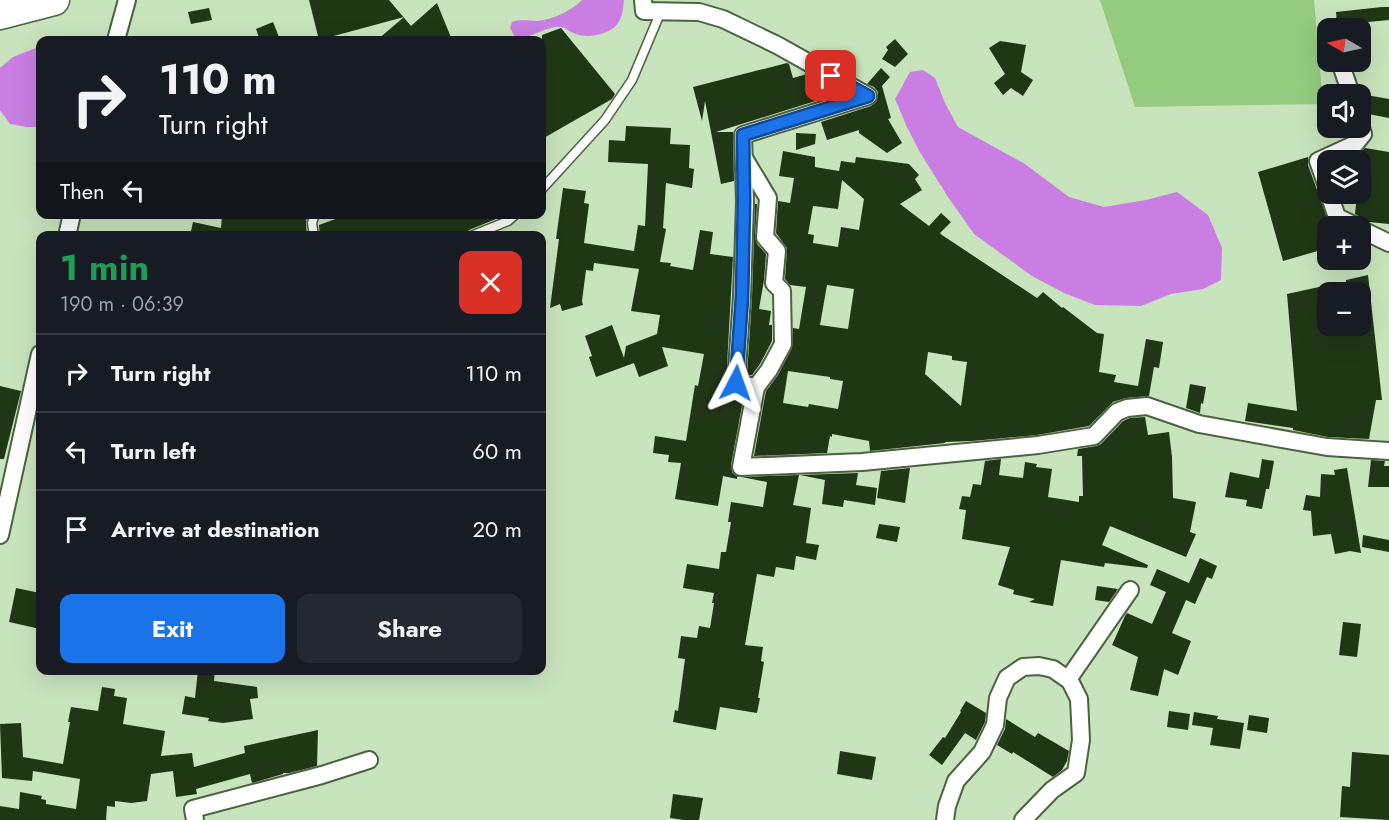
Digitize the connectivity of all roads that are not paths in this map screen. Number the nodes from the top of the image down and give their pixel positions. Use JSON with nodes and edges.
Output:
{"nodes":[{"id":1,"x":54,"y":0,"type":"edge"},
{"id":2,"x":127,"y":0,"type":"edge"},
{"id":3,"x":643,"y":0,"type":"edge"},
{"id":4,"x":661,"y":11,"type":"junction"},
{"id":5,"x":0,"y":14,"type":"edge"},
{"id":6,"x":118,"y":36,"type":"edge"},
{"id":7,"x":1360,"y":138,"type":"edge"},
{"id":8,"x":1342,"y":150,"type":"edge"},
{"id":9,"x":743,"y":157,"type":"junction"},
{"id":10,"x":546,"y":185,"type":"edge"},
{"id":11,"x":511,"y":219,"type":"edge"},
{"id":12,"x":484,"y":231,"type":"edge"},
{"id":13,"x":1371,"y":234,"type":"edge"},
{"id":14,"x":1389,"y":243,"type":"edge"},
{"id":15,"x":36,"y":372,"type":"edge"},
{"id":16,"x":756,"y":387,"type":"junction"},
{"id":17,"x":1389,"y":451,"type":"edge"},
{"id":18,"x":0,"y":535,"type":"edge"},
{"id":19,"x":1130,"y":590,"type":"dead end"},
{"id":20,"x":1070,"y":681,"type":"junction"},
{"id":21,"x":369,"y":760,"type":"dead end"},
{"id":22,"x":195,"y":820,"type":"edge"},
{"id":23,"x":945,"y":820,"type":"edge"},
{"id":24,"x":1023,"y":820,"type":"edge"}],
"edges":[{"from":1,"to":5,"type":"highway"},
{"from":2,"to":6,"type":"street"},
{"from":3,"to":4,"type":"street"},
{"from":4,"to":9,"type":"street"},
{"from":4,"to":10,"type":"lane"},
{"from":7,"to":8,"type":"street"},
{"from":9,"to":16,"type":"street"},
{"from":9,"to":16,"type":"street"},
{"from":11,"to":12,"type":"lane"},
{"from":13,"to":14,"type":"street"},
{"from":15,"to":18,"type":"street"},
{"from":16,"to":17,"type":"street"},
{"from":19,"to":20,"type":"street"},
{"from":20,"to":23,"type":"street"},
{"from":20,"to":24,"type":"street"},
{"from":21,"to":22,"type":"street"}]}
